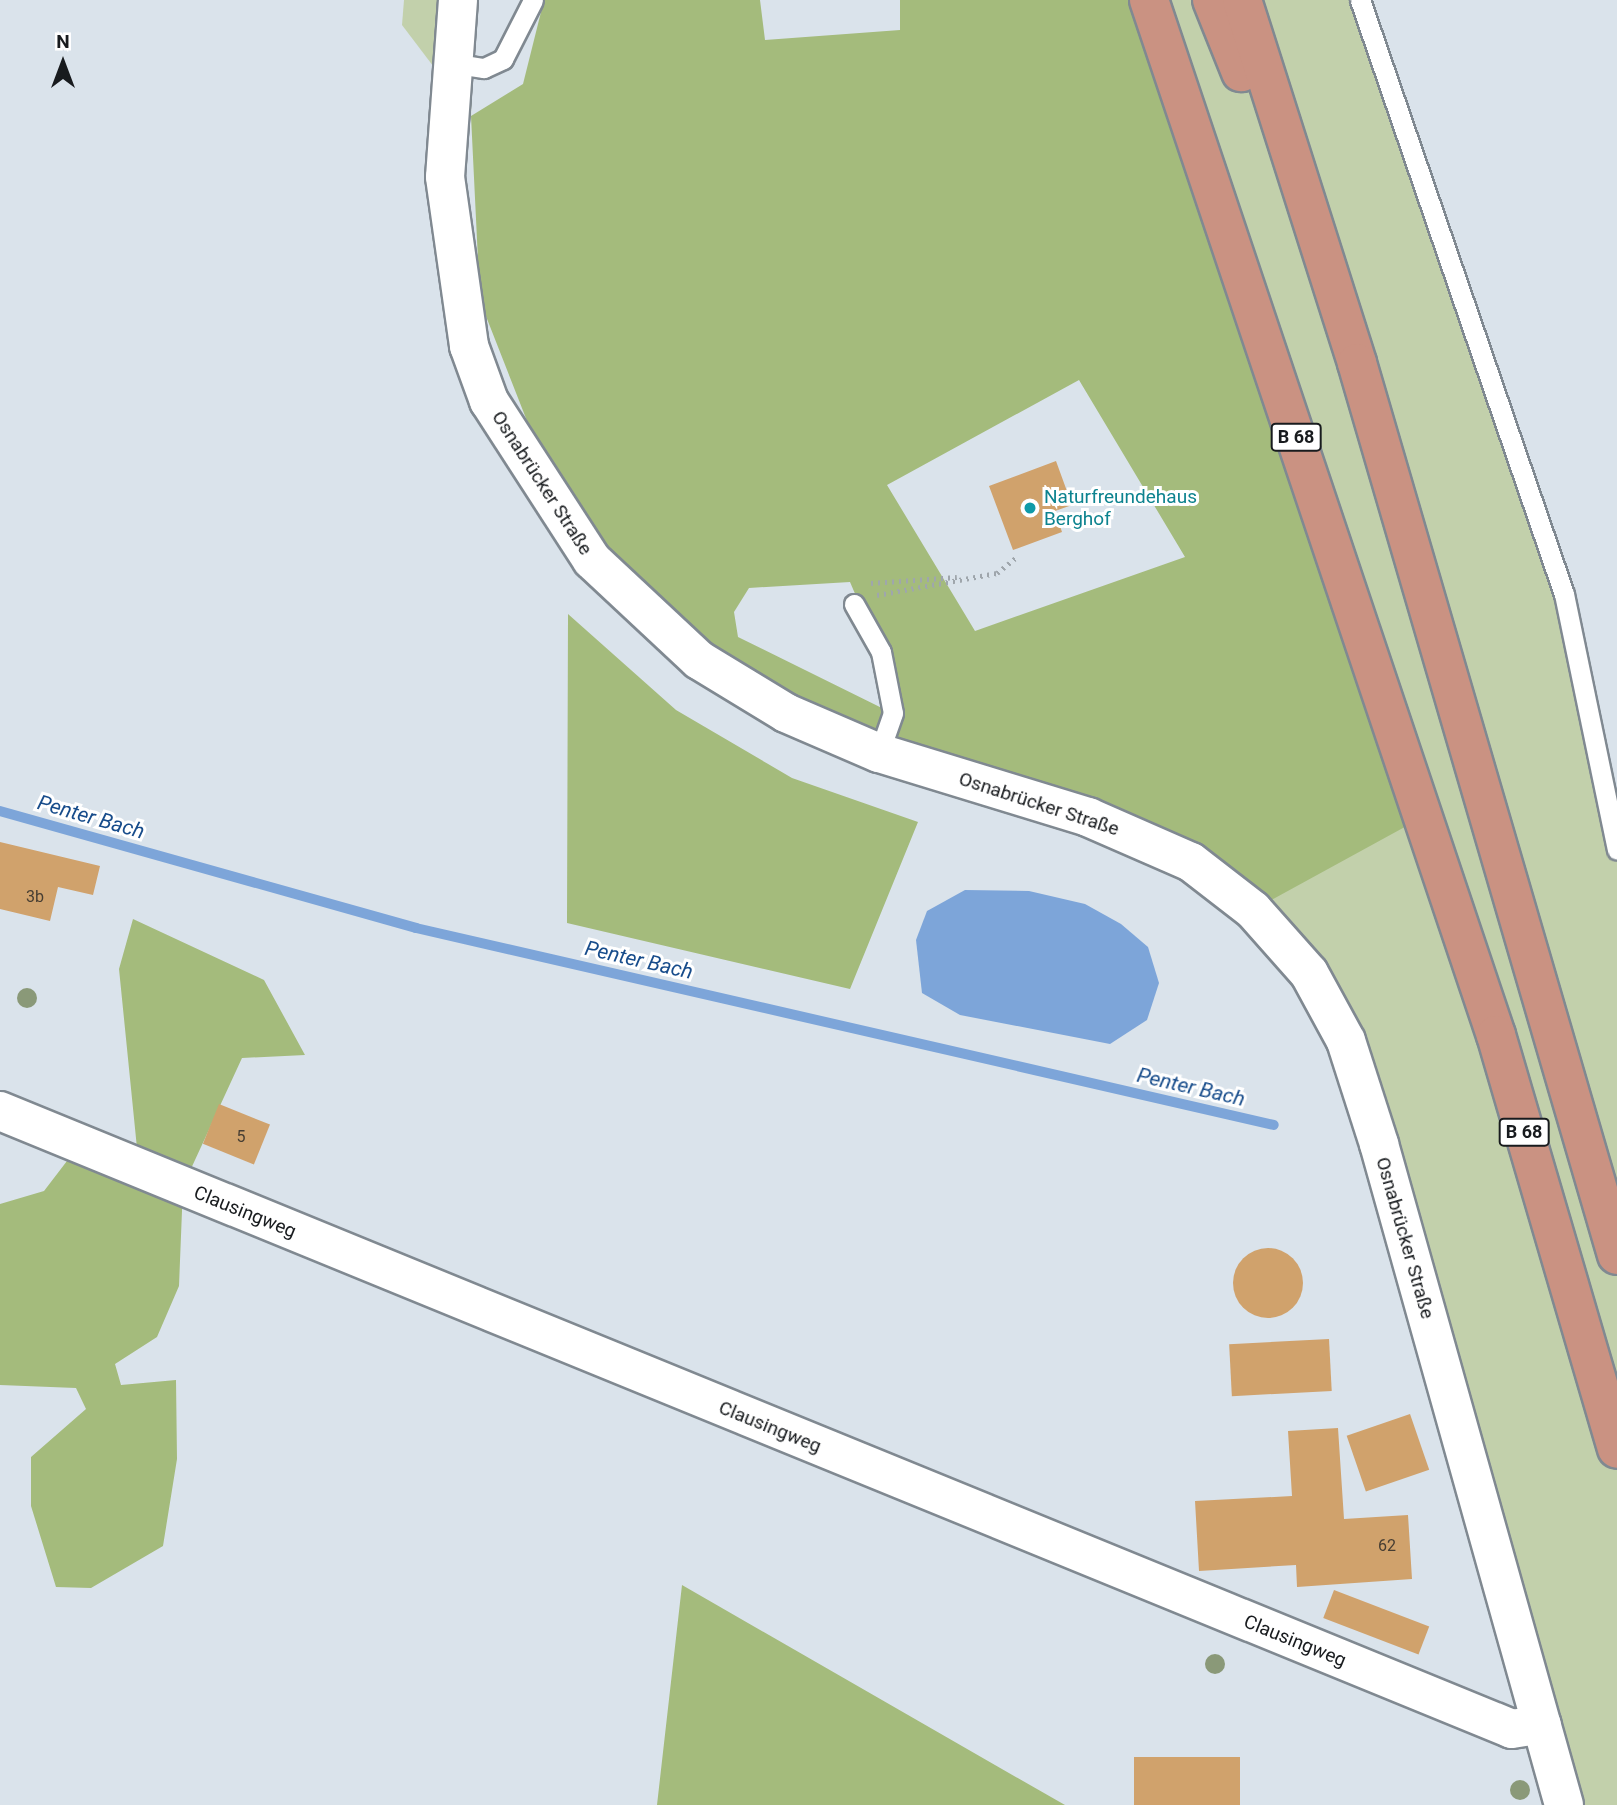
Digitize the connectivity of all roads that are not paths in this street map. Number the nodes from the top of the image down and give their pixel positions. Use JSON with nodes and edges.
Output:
{"nodes":[{"id":1,"x":458,"y":0,"type":"edge"},
{"id":2,"x":533,"y":0,"type":"edge"},
{"id":3,"x":1138,"y":0,"type":"edge"},
{"id":4,"x":1149,"y":0,"type":"edge"},
{"id":5,"x":1212,"y":0,"type":"edge"},
{"id":6,"x":1242,"y":0,"type":"edge"},
{"id":7,"x":1360,"y":0,"type":"edge"},
{"id":8,"x":1169,"y":57,"type":"junction"},
{"id":9,"x":452,"y":63,"type":"junction"},
{"id":10,"x":1357,"y":363,"type":"junction"},
{"id":11,"x":854,"y":604,"type":"road end"},
{"id":12,"x":879,"y":753,"type":"junction"},
{"id":13,"x":1617,"y":850,"type":"edge"},
{"id":14,"x":0,"y":1111,"type":"edge"},
{"id":15,"x":1617,"y":1255,"type":"edge"},
{"id":16,"x":1617,"y":1449,"type":"edge"},
{"id":17,"x":1542,"y":1724,"type":"junction"},
{"id":18,"x":1564,"y":1805,"type":"edge"}],
"edges":[{"from":1,"to":9,"type":"street","name":"Osnabrücker Straße"},
{"from":2,"to":9,"type":"lane"},
{"from":3,"to":8,"type":"highway"},
{"from":4,"to":8,"type":"highway","number":"B 68"},
{"from":5,"to":10,"type":"highway","number":"B 68"},
{"from":6,"to":10,"type":"highway","number":"B 68"},
{"from":7,"to":13,"type":"lane"},
{"from":8,"to":16,"type":"highway","number":"B 68"},
{"from":9,"to":12,"type":"street","name":"Osnabrücker Straße"},
{"from":10,"to":15,"type":"highway","number":"B 68"},
{"from":11,"to":12,"type":"lane"},
{"from":12,"to":17,"type":"street","name":"Osnabrücker Straße"},
{"from":14,"to":17,"type":"street","name":"Clausingweg"},
{"from":17,"to":18,"type":"street","name":"Osnabrücker Straße"}]}
